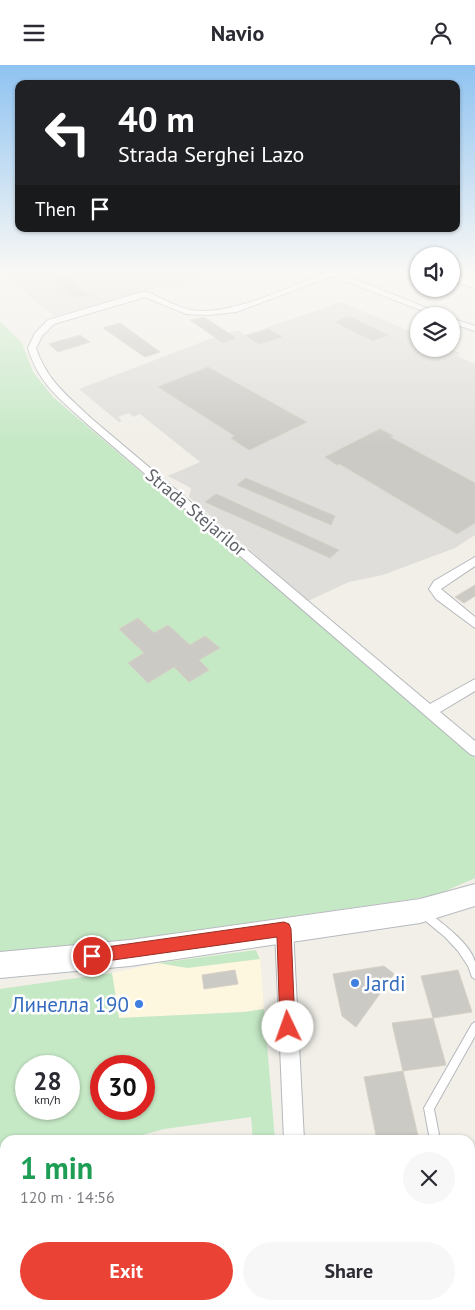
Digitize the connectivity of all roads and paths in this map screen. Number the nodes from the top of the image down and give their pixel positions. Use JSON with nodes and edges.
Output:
{"nodes":[{"id":1,"x":43,"y":330,"type":"edge"},
{"id":2,"x":475,"y":561,"type":"edge"},
{"id":3,"x":475,"y":624,"type":"edge"},
{"id":4,"x":475,"y":684,"type":"edge"},
{"id":5,"x":430,"y":711,"type":"junction"},
{"id":6,"x":475,"y":750,"type":"edge"},
{"id":7,"x":475,"y":895,"type":"edge"},
{"id":8,"x":420,"y":911,"type":"junction"},
{"id":9,"x":284,"y":929,"type":"junction"},
{"id":10,"x":5,"y":963,"type":"edge"},
{"id":11,"x":475,"y":974,"type":"edge"},
{"id":12,"x":475,"y":1027,"type":"edge"},
{"id":13,"x":294,"y":1135,"type":"edge"},
{"id":14,"x":434,"y":1135,"type":"edge"}],
"edges":[{"from":1,"to":5,"type":"street","name":"Strada Stejarilor"},
{"from":2,"to":3,"type":"street"},
{"from":4,"to":5,"type":"street"},
{"from":5,"to":6,"type":"street","name":"Strada Stejarilor"},
{"from":7,"to":8,"type":"street"},
{"from":8,"to":9,"type":"street"},
{"from":8,"to":11,"type":"lane"},
{"from":9,"to":10,"type":"street"},
{"from":9,"to":13,"type":"street"},
{"from":12,"to":14,"type":"lane"}]}
